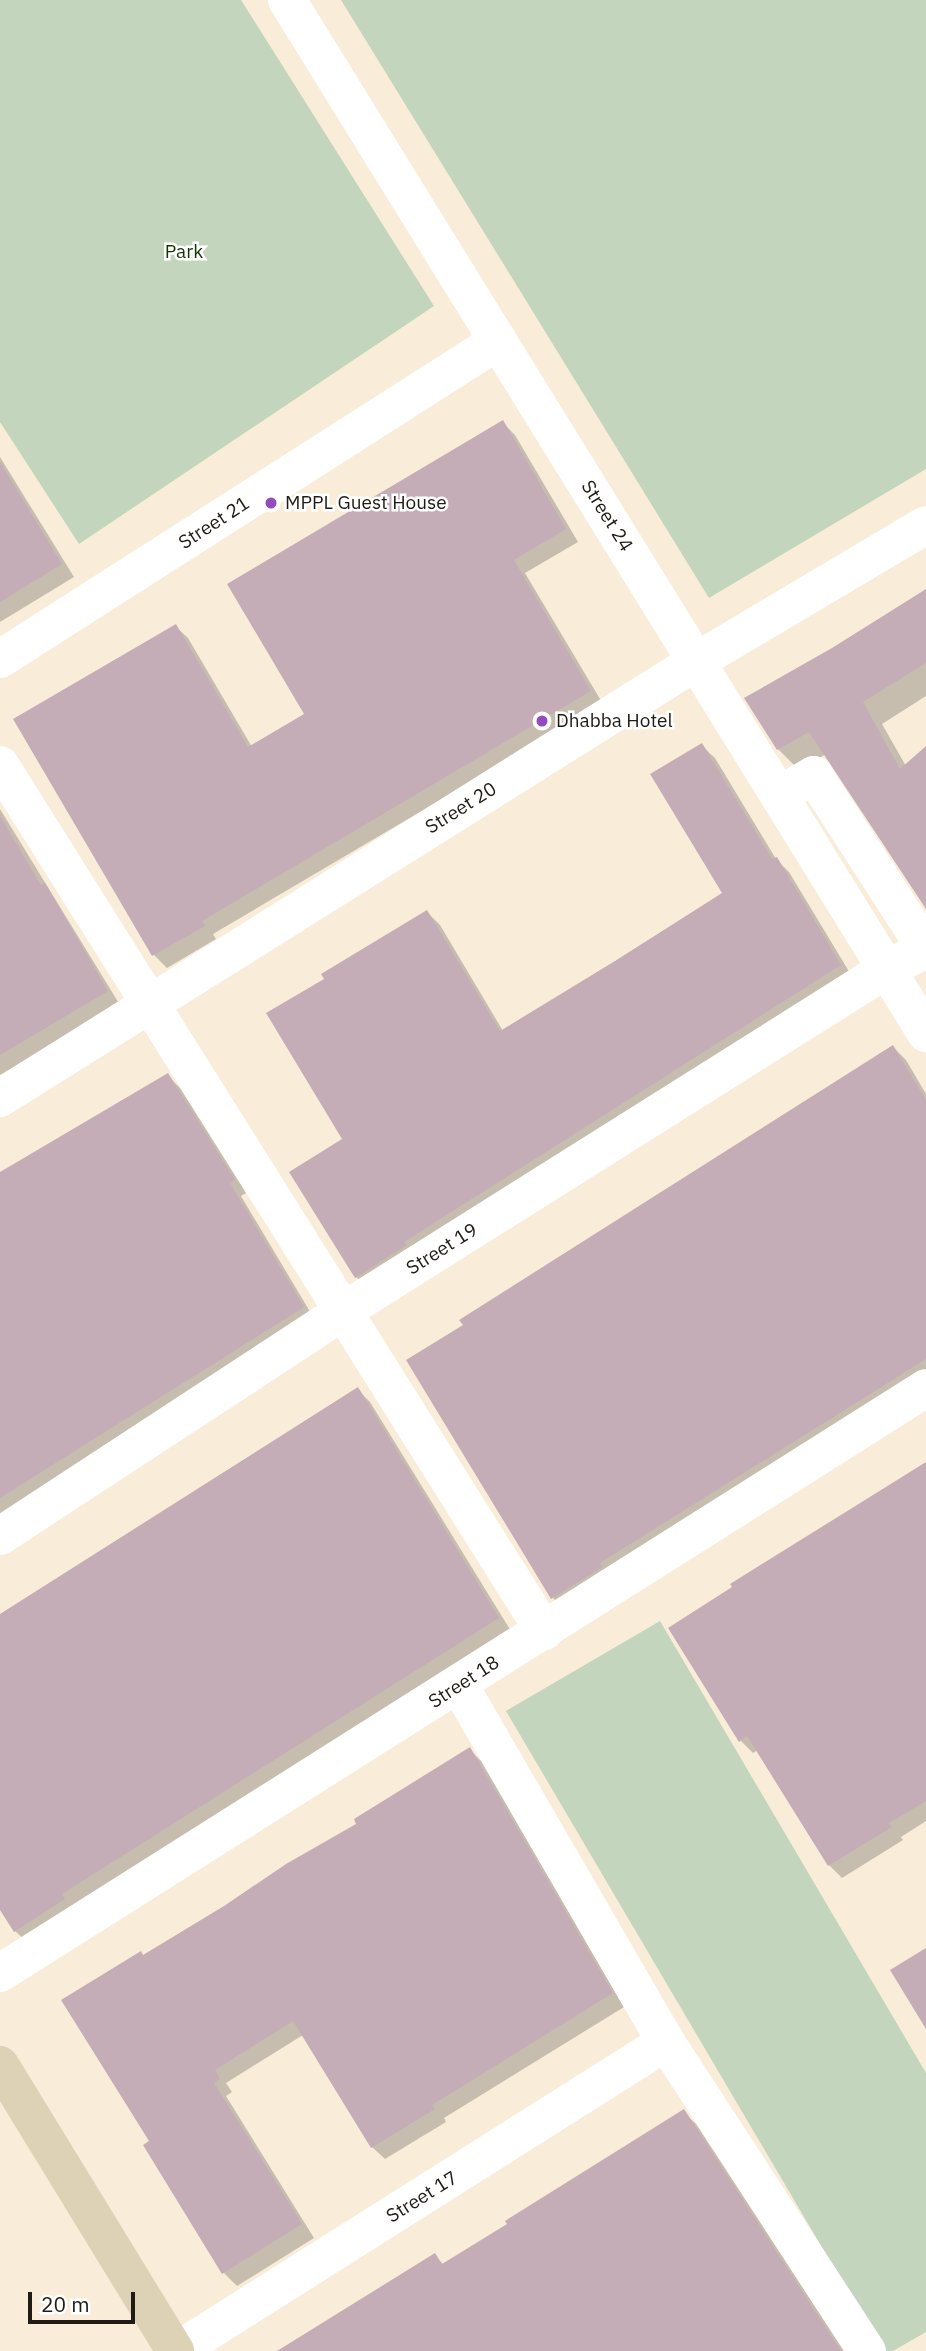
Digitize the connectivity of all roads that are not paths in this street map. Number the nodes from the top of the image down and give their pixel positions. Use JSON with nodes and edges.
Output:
{"nodes":[{"id":1,"x":287,"y":0,"type":"edge"},
{"id":2,"x":498,"y":341,"type":"junction"},
{"id":3,"x":926,"y":525,"type":"edge"},
{"id":4,"x":0,"y":659,"type":"edge"},
{"id":5,"x":697,"y":661,"type":"junction"},
{"id":6,"x":0,"y":765,"type":"edge"},
{"id":7,"x":887,"y":969,"type":"junction"},
{"id":8,"x":150,"y":1003,"type":"junction"},
{"id":9,"x":926,"y":1033,"type":"edge"},
{"id":10,"x":0,"y":1098,"type":"edge"},
{"id":11,"x":345,"y":1310,"type":"junction"},
{"id":12,"x":926,"y":1388,"type":"edge"},
{"id":13,"x":0,"y":1536,"type":"edge"},
{"id":14,"x":544,"y":1631,"type":"junction"},
{"id":15,"x":459,"y":1685,"type":"junction"},
{"id":16,"x":0,"y":1973,"type":"edge"},
{"id":17,"x":666,"y":2042,"type":"junction"},
{"id":18,"x":0,"y":2065,"type":"edge"},
{"id":19,"x":176,"y":2351,"type":"edge"},
{"id":20,"x":867,"y":2351,"type":"edge"}],
"edges":[{"from":1,"to":2,"type":"street","name":"Street 24"},
{"from":2,"to":4,"type":"street","name":"Street 21"},
{"from":2,"to":5,"type":"street","name":"Street 24"},
{"from":3,"to":5,"type":"street","name":"Street 20"},
{"from":5,"to":7,"type":"street","name":"Street 24"},
{"from":5,"to":8,"type":"street","name":"Street 20"},
{"from":6,"to":8,"type":"street"},
{"from":7,"to":9,"type":"street","name":"Street 24"},
{"from":7,"to":11,"type":"street","name":"Street 19"},
{"from":8,"to":10,"type":"street","name":"Street 20"},
{"from":8,"to":11,"type":"street"},
{"from":11,"to":13,"type":"street","name":"Street 19"},
{"from":11,"to":14,"type":"street"},
{"from":12,"to":14,"type":"street","name":"Street 18"},
{"from":14,"to":15,"type":"street","name":"Street 18"},
{"from":15,"to":16,"type":"street","name":"Street 18"},
{"from":15,"to":17,"type":"street"},
{"from":17,"to":19,"type":"street","name":"Street 17"},
{"from":17,"to":20,"type":"street"},
{"from":18,"to":19,"type":"main road"}]}
